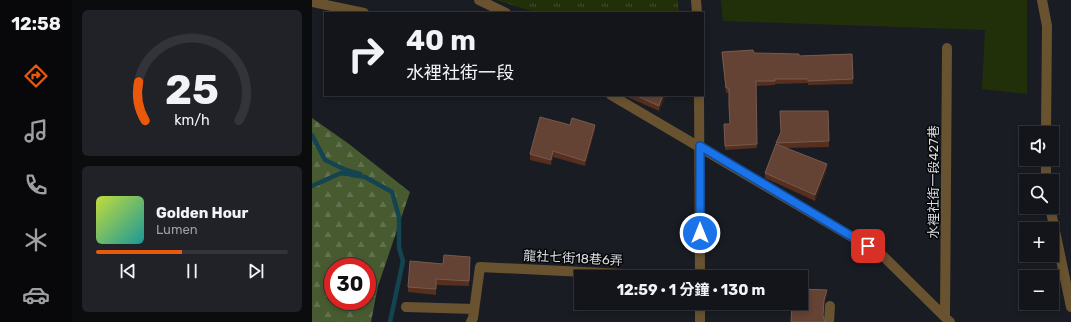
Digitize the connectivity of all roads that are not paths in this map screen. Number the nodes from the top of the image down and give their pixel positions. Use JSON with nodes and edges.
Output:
{"nodes":[{"id":1,"x":479,"y":0,"type":"edge"},
{"id":2,"x":696,"y":0,"type":"edge"},
{"id":3,"x":1042,"y":0,"type":"edge"},
{"id":4,"x":312,"y":2,"type":"edge"},
{"id":5,"x":359,"y":12,"type":"edge"},
{"id":6,"x":504,"y":12,"type":"edge"},
{"id":7,"x":697,"y":12,"type":"edge"},
{"id":8,"x":947,"y":48,"type":"dead end"},
{"id":9,"x":613,"y":96,"type":"edge"},
{"id":10,"x":699,"y":96,"type":"edge"},
{"id":11,"x":1046,"y":126,"type":"edge"},
{"id":12,"x":700,"y":146,"type":"junction"},
{"id":13,"x":1051,"y":214,"type":"edge"},
{"id":14,"x":700,"y":270,"type":"edge"},
{"id":15,"x":574,"y":272,"type":"edge"},
{"id":16,"x":830,"y":306,"type":"dead end"},
{"id":17,"x":406,"y":307,"type":"dead end"},
{"id":18,"x":1071,"y":307,"type":"edge"},
{"id":19,"x":474,"y":309,"type":"junction"},
{"id":20,"x":700,"y":310,"type":"edge"},
{"id":21,"x":947,"y":319,"type":"edge"},
{"id":22,"x":471,"y":322,"type":"edge"},
{"id":23,"x":700,"y":322,"type":"edge"},
{"id":24,"x":829,"y":322,"type":"edge"}],
"edges":[{"from":1,"to":6,"type":"street"},
{"from":2,"to":7,"type":"street"},
{"from":3,"to":11,"type":"street"},
{"from":4,"to":5,"type":"street"},
{"from":8,"to":21,"type":"street","name":"水裡社街一段427巷"},
{"from":9,"to":12,"type":"street"},
{"from":10,"to":12,"type":"street"},
{"from":12,"to":14,"type":"street"},
{"from":12,"to":21,"type":"street"},
{"from":13,"to":18,"type":"street"},
{"from":15,"to":19,"type":"street","name":"龍社七街18巷6弄"},
{"from":16,"to":24,"type":"street"},
{"from":17,"to":19,"type":"street"},
{"from":19,"to":22,"type":"street"},
{"from":20,"to":23,"type":"street"}]}
